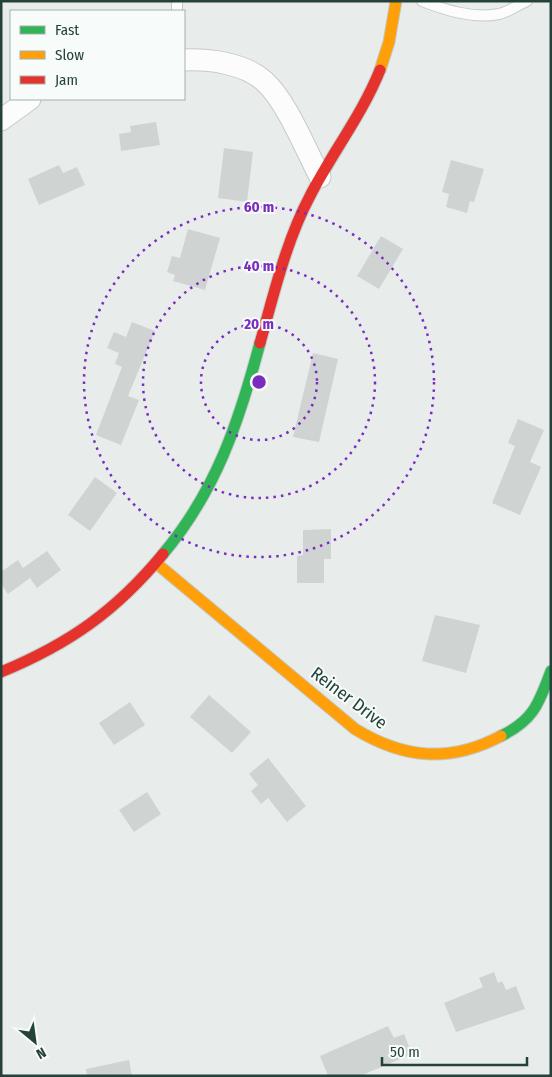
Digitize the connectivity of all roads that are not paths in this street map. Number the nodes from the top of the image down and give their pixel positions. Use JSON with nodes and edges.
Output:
{"nodes":[{"id":1,"x":396,"y":1,"type":"edge"},
{"id":2,"x":422,"y":1,"type":"edge"},
{"id":3,"x":527,"y":1,"type":"edge"},
{"id":4,"x":185,"y":60,"type":"edge"},
{"id":5,"x":29,"y":100,"type":"edge"},
{"id":6,"x":1,"y":120,"type":"edge"},
{"id":7,"x":320,"y":177,"type":"junction"},
{"id":8,"x":156,"y":564,"type":"junction"},
{"id":9,"x":551,"y":671,"type":"edge"},
{"id":10,"x":1,"y":672,"type":"edge"}],
"edges":[{"from":1,"to":7,"type":"street"},
{"from":2,"to":3,"type":"lane"},
{"from":4,"to":7,"type":"street"},
{"from":5,"to":6,"type":"street"},
{"from":7,"to":8,"type":"street"},
{"from":8,"to":9,"type":"street","name":"Reiner Drive"},
{"from":8,"to":10,"type":"street"}]}
